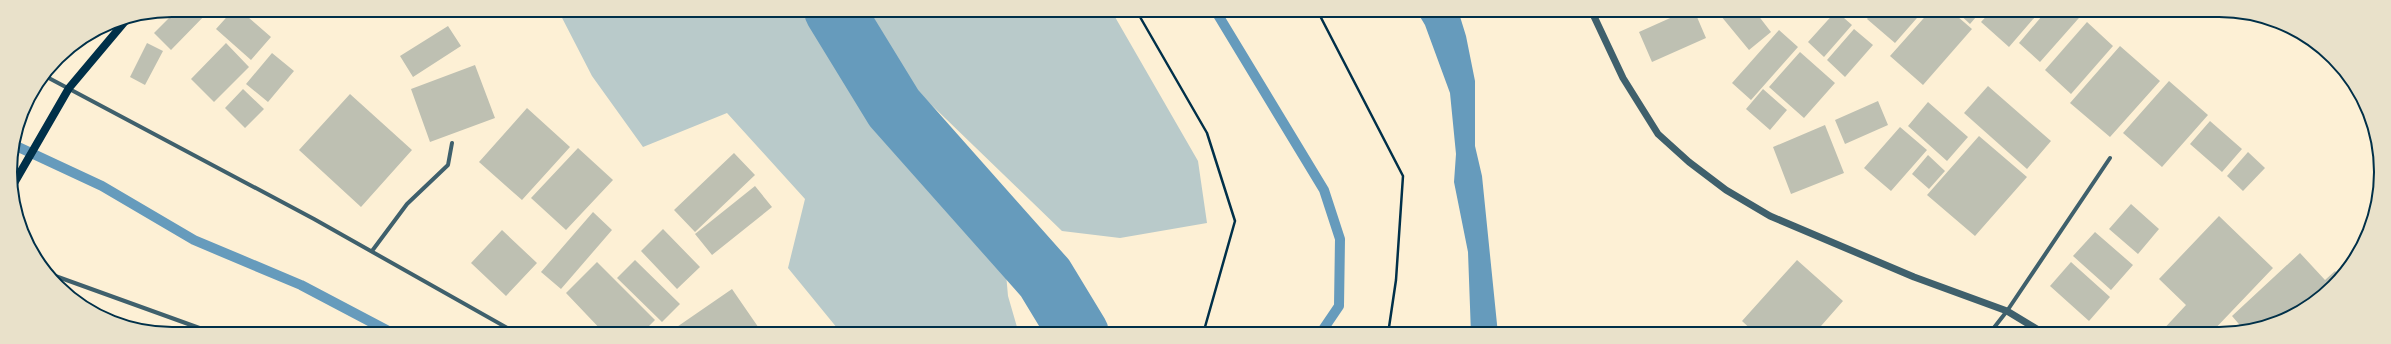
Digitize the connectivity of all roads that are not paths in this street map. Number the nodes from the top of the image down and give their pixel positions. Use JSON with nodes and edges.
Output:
{"nodes":[{"id":1,"x":1594,"y":17,"type":"edge"},
{"id":2,"x":122,"y":25,"type":"edge"},
{"id":3,"x":49,"y":78,"type":"edge"},
{"id":4,"x":69,"y":88,"type":"junction"},
{"id":5,"x":452,"y":143,"type":"dead end"},
{"id":6,"x":2110,"y":158,"type":"dead end"},
{"id":7,"x":17,"y":178,"type":"edge"},
{"id":8,"x":372,"y":251,"type":"junction"},
{"id":9,"x":57,"y":277,"type":"edge"},
{"id":10,"x":2007,"y":311,"type":"junction"},
{"id":11,"x":197,"y":327,"type":"edge"},
{"id":12,"x":506,"y":327,"type":"edge"},
{"id":13,"x":1994,"y":327,"type":"edge"},
{"id":14,"x":2034,"y":327,"type":"edge"}],
"edges":[{"from":1,"to":10,"type":"street"},
{"from":2,"to":4,"type":"main road"},
{"from":3,"to":4,"type":"street"},
{"from":4,"to":7,"type":"main road"},
{"from":4,"to":8,"type":"street"},
{"from":5,"to":8,"type":"street"},
{"from":6,"to":10,"type":"street"},
{"from":8,"to":12,"type":"street"},
{"from":9,"to":11,"type":"street"},
{"from":10,"to":13,"type":"street"},
{"from":10,"to":14,"type":"street"}]}
